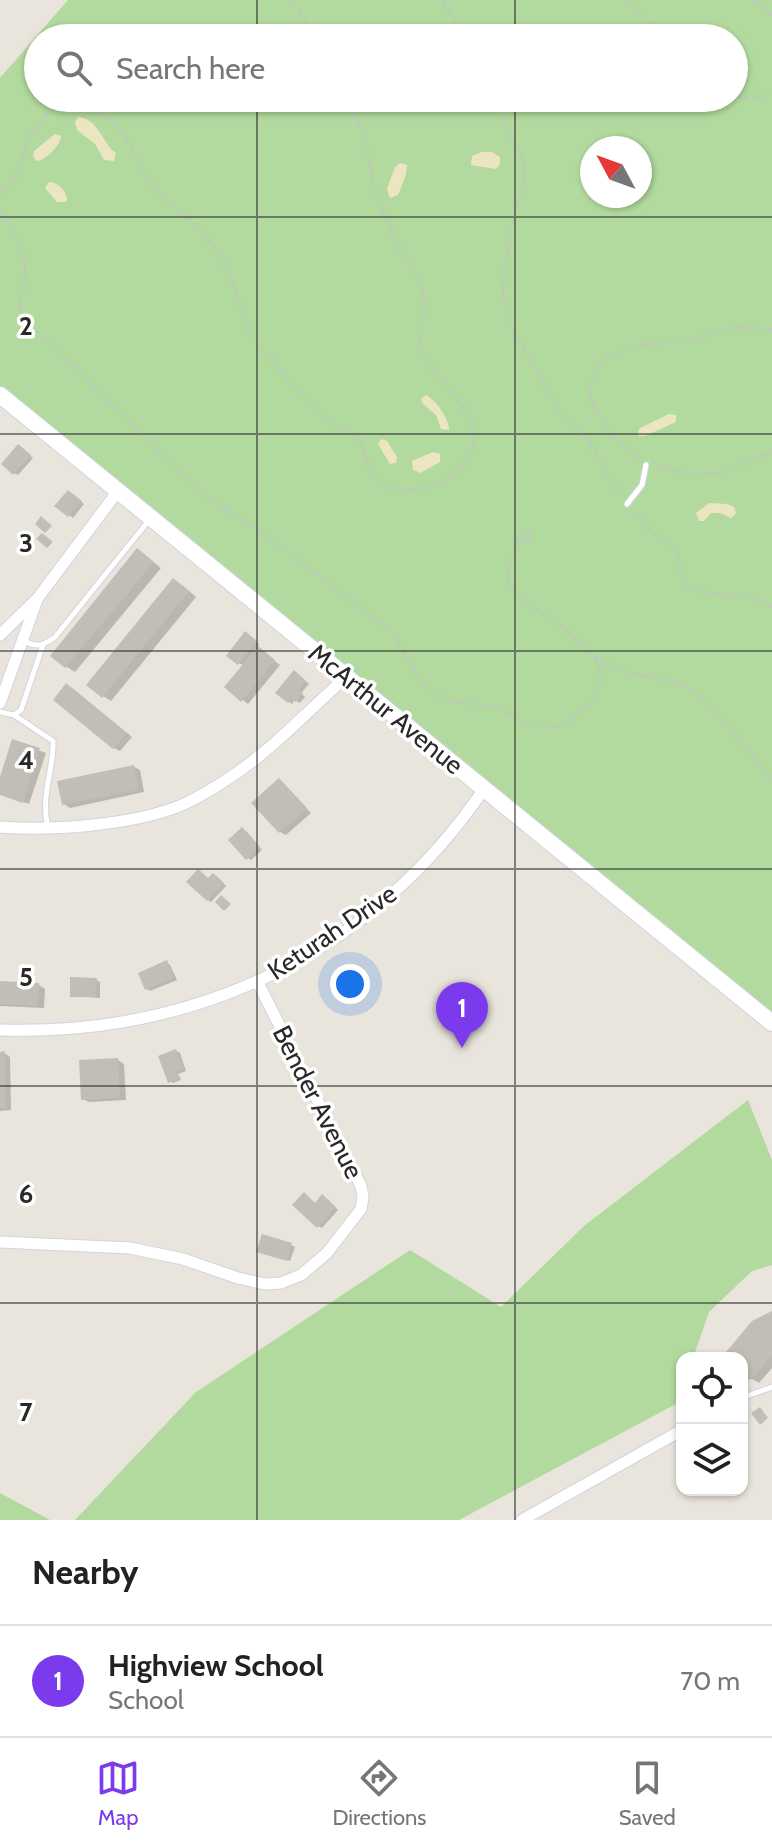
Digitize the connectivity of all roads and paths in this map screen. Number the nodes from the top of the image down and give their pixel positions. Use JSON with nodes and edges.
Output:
{"nodes":[{"id":1,"x":292,"y":0,"type":"edge"},
{"id":2,"x":443,"y":0,"type":"edge"},
{"id":3,"x":625,"y":0,"type":"edge"},
{"id":4,"x":752,"y":0,"type":"edge"},
{"id":5,"x":772,"y":15,"type":"edge"},
{"id":6,"x":308,"y":24,"type":"edge"},
{"id":7,"x":457,"y":24,"type":"edge"},
{"id":8,"x":650,"y":24,"type":"edge"},
{"id":9,"x":772,"y":94,"type":"edge"},
{"id":10,"x":748,"y":97,"type":"edge"},
{"id":11,"x":48,"y":112,"type":"edge"},
{"id":12,"x":98,"y":112,"type":"edge"},
{"id":13,"x":353,"y":112,"type":"edge"},
{"id":14,"x":500,"y":112,"type":"edge"},
{"id":15,"x":0,"y":193,"type":"edge"},
{"id":16,"x":0,"y":212,"type":"edge"},
{"id":17,"x":772,"y":330,"type":"edge"},
{"id":18,"x":0,"y":395,"type":"edge"},
{"id":19,"x":772,"y":451,"type":"edge"},
{"id":20,"x":646,"y":465,"type":"junction"},
{"id":21,"x":118,"y":491,"type":"junction"},
{"id":22,"x":627,"y":504,"type":"junction"},
{"id":23,"x":150,"y":518,"type":"junction"},
{"id":24,"x":517,"y":545,"type":"dead end"},
{"id":25,"x":37,"y":599,"type":"junction"},
{"id":26,"x":772,"y":607,"type":"edge"},
{"id":27,"x":0,"y":635,"type":"edge"},
{"id":28,"x":24,"y":640,"type":"junction"},
{"id":29,"x":43,"y":645,"type":"junction"},
{"id":30,"x":595,"y":656,"type":"junction"},
{"id":31,"x":346,"y":677,"type":"junction"},
{"id":32,"x":0,"y":703,"type":"edge"},
{"id":33,"x":0,"y":712,"type":"edge"},
{"id":34,"x":14,"y":715,"type":"junction"},
{"id":35,"x":772,"y":779,"type":"edge"},
{"id":36,"x":484,"y":789,"type":"junction"},
{"id":37,"x":0,"y":827,"type":"edge"},
{"id":38,"x":48,"y":828,"type":"junction"},
{"id":39,"x":258,"y":983,"type":"junction"},
{"id":40,"x":772,"y":1023,"type":"edge"},
{"id":41,"x":0,"y":1030,"type":"edge"},
{"id":42,"x":0,"y":1242,"type":"edge"},
{"id":43,"x":772,"y":1387,"type":"edge"},
{"id":44,"x":748,"y":1396,"type":"edge"},
{"id":45,"x":676,"y":1433,"type":"edge"},
{"id":46,"x":522,"y":1520,"type":"edge"}],
"edges":[{"from":1,"to":6,"type":"path"},
{"from":2,"to":7,"type":"path"},
{"from":3,"to":8,"type":"path"},
{"from":4,"to":5,"type":"path"},
{"from":9,"to":10,"type":"path"},
{"from":11,"to":15,"type":"path"},
{"from":12,"to":13,"type":"path"},
{"from":14,"to":22,"type":"path"},
{"from":16,"to":30,"type":"path"},
{"from":17,"to":20,"type":"path"},
{"from":18,"to":21,"type":"street","name":"McArthur Avenue"},
{"from":19,"to":20,"type":"path"},
{"from":20,"to":22,"type":"lane"},
{"from":21,"to":23,"type":"street","name":"McArthur Avenue"},
{"from":21,"to":25,"type":"street"},
{"from":22,"to":26,"type":"path"},
{"from":23,"to":29,"type":"lane"},
{"from":23,"to":31,"type":"street","name":"McArthur Avenue"},
{"from":24,"to":30,"type":"path"},
{"from":25,"to":27,"type":"street"},
{"from":25,"to":28,"type":"street"},
{"from":28,"to":29,"type":"lane"},
{"from":28,"to":32,"type":"street"},
{"from":29,"to":34,"type":"lane"},
{"from":30,"to":35,"type":"path"},
{"from":31,"to":36,"type":"street","name":"McArthur Avenue"},
{"from":31,"to":38,"type":"street"},
{"from":33,"to":34,"type":"lane"},
{"from":34,"to":38,"type":"lane"},
{"from":36,"to":39,"type":"street","name":"Keturah Drive"},
{"from":36,"to":40,"type":"street","name":"McArthur Avenue"},
{"from":37,"to":38,"type":"street"},
{"from":39,"to":41,"type":"street","name":"Keturah Drive"},
{"from":39,"to":42,"type":"street","name":"Bender Avenue"},
{"from":43,"to":44,"type":"lane"},
{"from":45,"to":46,"type":"street"}]}
